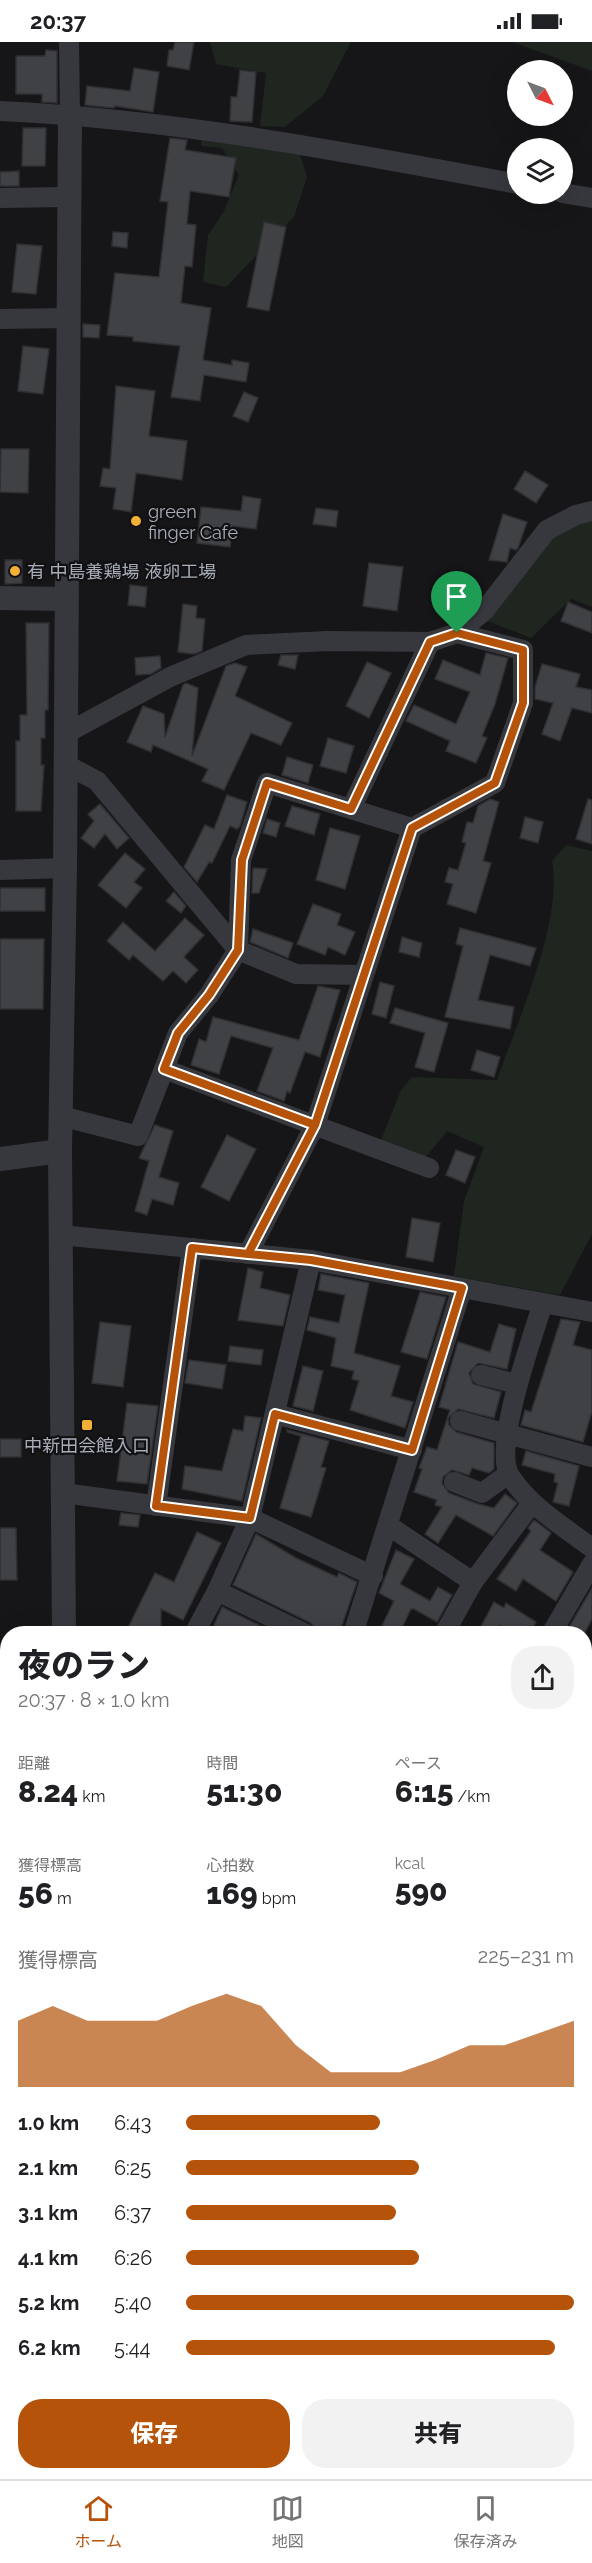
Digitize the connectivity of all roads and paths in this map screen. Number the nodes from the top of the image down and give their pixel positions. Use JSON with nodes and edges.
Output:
{"nodes":[{"id":1,"x":69,"y":42,"type":"edge"},
{"id":2,"x":0,"y":111,"type":"edge"},
{"id":3,"x":70,"y":114,"type":"junction"},
{"id":4,"x":507,"y":182,"type":"edge"},
{"id":5,"x":573,"y":195,"type":"edge"},
{"id":6,"x":67,"y":196,"type":"junction"},
{"id":7,"x":0,"y":198,"type":"edge"},
{"id":8,"x":592,"y":198,"type":"edge"},
{"id":9,"x":69,"y":318,"type":"junction"},
{"id":10,"x":0,"y":319,"type":"edge"},
{"id":11,"x":592,"y":511,"type":"edge"},
{"id":12,"x":0,"y":598,"type":"edge"},
{"id":13,"x":65,"y":598,"type":"junction"},
{"id":14,"x":457,"y":633,"type":"junction"},
{"id":15,"x":430,"y":642,"type":"junction"},
{"id":16,"x":65,"y":734,"type":"junction"},
{"id":17,"x":65,"y":764,"type":"junction"},
{"id":18,"x":351,"y":809,"type":"junction"},
{"id":19,"x":412,"y":828,"type":"junction"},
{"id":20,"x":65,"y":868,"type":"junction"},
{"id":21,"x":0,"y":870,"type":"edge"},
{"id":22,"x":238,"y":950,"type":"junction"},
{"id":23,"x":364,"y":975,"type":"junction"},
{"id":24,"x":164,"y":1069,"type":"junction"},
{"id":25,"x":61,"y":1116,"type":"junction"},
{"id":26,"x":315,"y":1125,"type":"junction"},
{"id":27,"x":60,"y":1151,"type":"junction"},
{"id":28,"x":0,"y":1159,"type":"edge"},
{"id":29,"x":429,"y":1168,"type":"dead end"},
{"id":30,"x":61,"y":1235,"type":"junction"},
{"id":31,"x":192,"y":1248,"type":"junction"},
{"id":32,"x":248,"y":1254,"type":"junction"},
{"id":33,"x":311,"y":1260,"type":"junction"},
{"id":34,"x":462,"y":1288,"type":"junction"},
{"id":35,"x":543,"y":1303,"type":"junction"},
{"id":36,"x":592,"y":1312,"type":"edge"},
{"id":37,"x":481,"y":1375,"type":"dead end"},
{"id":38,"x":517,"y":1384,"type":"junction"},
{"id":39,"x":275,"y":1414,"type":"junction"},
{"id":40,"x":460,"y":1421,"type":"dead end"},
{"id":41,"x":507,"y":1435,"type":"junction"},
{"id":42,"x":412,"y":1450,"type":"junction"},
{"id":43,"x":592,"y":1457,"type":"edge"},
{"id":44,"x":508,"y":1474,"type":"junction"},
{"id":45,"x":454,"y":1482,"type":"dead end"},
{"id":46,"x":63,"y":1493,"type":"junction"},
{"id":47,"x":532,"y":1503,"type":"junction"},
{"id":48,"x":156,"y":1506,"type":"junction"},
{"id":49,"x":250,"y":1518,"type":"junction"},
{"id":50,"x":389,"y":1526,"type":"junction"},
{"id":51,"x":592,"y":1548,"type":"edge"},
{"id":52,"x":592,"y":1564,"type":"edge"},
{"id":53,"x":373,"y":1576,"type":"junction"},
{"id":54,"x":473,"y":1582,"type":"junction"},
{"id":55,"x":217,"y":1591,"type":"junction"},
{"id":56,"x":64,"y":1626,"type":"edge"},
{"id":57,"x":198,"y":1626,"type":"edge"},
{"id":58,"x":289,"y":1626,"type":"edge"},
{"id":59,"x":356,"y":1626,"type":"edge"},
{"id":60,"x":448,"y":1626,"type":"edge"},
{"id":61,"x":556,"y":1626,"type":"edge"}],
"edges":[{"from":1,"to":3,"type":"street"},
{"from":2,"to":3,"type":"street"},
{"from":3,"to":4,"type":"street"},
{"from":3,"to":6,"type":"street"},
{"from":5,"to":8,"type":"street"},
{"from":6,"to":7,"type":"street"},
{"from":6,"to":9,"type":"street"},
{"from":9,"to":10,"type":"street"},
{"from":9,"to":13,"type":"street"},
{"from":11,"to":14,"type":"street"},
{"from":12,"to":13,"type":"street"},
{"from":13,"to":16,"type":"street"},
{"from":14,"to":15,"type":"street"},
{"from":14,"to":19,"type":"street"},
{"from":15,"to":16,"type":"street"},
{"from":15,"to":18,"type":"street"},
{"from":16,"to":17,"type":"street"},
{"from":17,"to":20,"type":"street"},
{"from":17,"to":22,"type":"street"},
{"from":18,"to":19,"type":"street"},
{"from":18,"to":22,"type":"street"},
{"from":19,"to":23,"type":"street"},
{"from":20,"to":21,"type":"street"},
{"from":20,"to":25,"type":"street"},
{"from":22,"to":23,"type":"street"},
{"from":22,"to":24,"type":"street"},
{"from":23,"to":26,"type":"street"},
{"from":24,"to":25,"type":"street"},
{"from":24,"to":26,"type":"street"},
{"from":25,"to":27,"type":"street"},
{"from":26,"to":29,"type":"street"},
{"from":26,"to":32,"type":"street"},
{"from":27,"to":28,"type":"street"},
{"from":27,"to":30,"type":"street"},
{"from":30,"to":31,"type":"street"},
{"from":30,"to":46,"type":"street"},
{"from":31,"to":32,"type":"street"},
{"from":31,"to":48,"type":"street"},
{"from":32,"to":33,"type":"street"},
{"from":33,"to":34,"type":"street"},
{"from":33,"to":39,"type":"street"},
{"from":34,"to":35,"type":"street"},
{"from":34,"to":42,"type":"street"},
{"from":35,"to":36,"type":"street"},
{"from":35,"to":38,"type":"street"},
{"from":37,"to":38,"type":"street"},
{"from":38,"to":41,"type":"street"},
{"from":39,"to":42,"type":"street"},
{"from":39,"to":49,"type":"street"},
{"from":40,"to":41,"type":"street"},
{"from":41,"to":43,"type":"street"},
{"from":41,"to":44,"type":"street"},
{"from":42,"to":50,"type":"street"},
{"from":44,"to":45,"type":"street"},
{"from":44,"to":47,"type":"street"},
{"from":46,"to":48,"type":"street"},
{"from":46,"to":56,"type":"street"},
{"from":47,"to":51,"type":"street"},
{"from":47,"to":54,"type":"street"},
{"from":48,"to":49,"type":"street"},
{"from":49,"to":53,"type":"street"},
{"from":49,"to":55,"type":"street"},
{"from":50,"to":53,"type":"street"},
{"from":50,"to":54,"type":"street"},
{"from":52,"to":61,"type":"street"},
{"from":53,"to":59,"type":"street"},
{"from":54,"to":60,"type":"street"},
{"from":55,"to":57,"type":"street"},
{"from":55,"to":58,"type":"street"}]}
